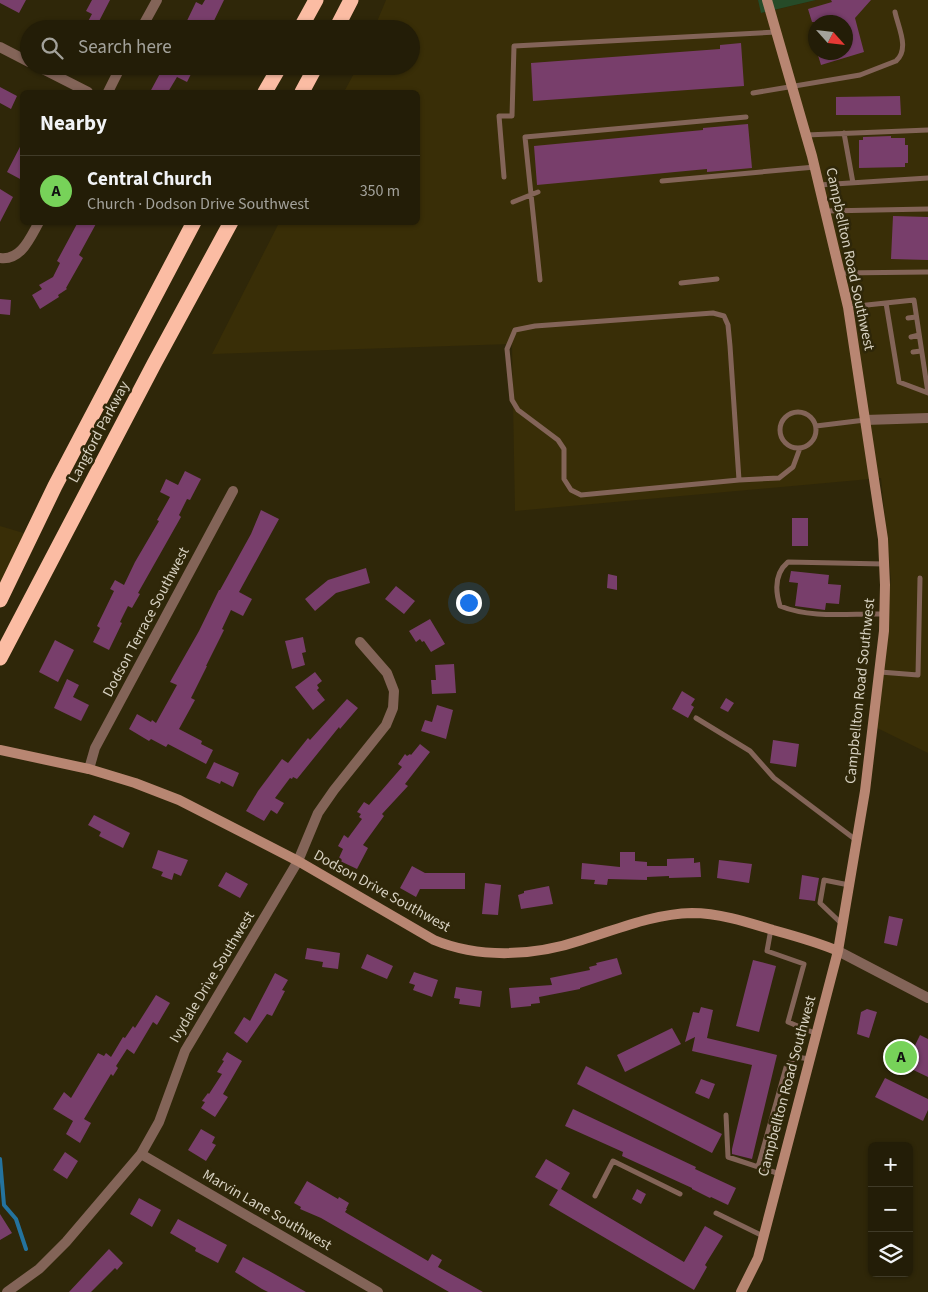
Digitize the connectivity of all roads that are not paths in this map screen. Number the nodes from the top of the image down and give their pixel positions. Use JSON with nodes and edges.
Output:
{"nodes":[{"id":1,"x":157,"y":0,"type":"edge"},
{"id":2,"x":316,"y":0,"type":"edge"},
{"id":3,"x":351,"y":0,"type":"edge"},
{"id":4,"x":767,"y":0,"type":"edge"},
{"id":5,"x":894,"y":12,"type":"dead end"},
{"id":6,"x":146,"y":20,"type":"edge"},
{"id":7,"x":305,"y":20,"type":"edge"},
{"id":8,"x":341,"y":20,"type":"edge"},
{"id":9,"x":776,"y":32,"type":"junction"},
{"id":10,"x":0,"y":47,"type":"edge"},
{"id":11,"x":20,"y":57,"type":"edge"},
{"id":12,"x":55,"y":75,"type":"edge"},
{"id":13,"x":117,"y":75,"type":"edge"},
{"id":14,"x":275,"y":75,"type":"edge"},
{"id":15,"x":311,"y":75,"type":"edge"},
{"id":16,"x":792,"y":87,"type":"junction"},
{"id":17,"x":84,"y":90,"type":"edge"},
{"id":18,"x":109,"y":90,"type":"edge"},
{"id":19,"x":266,"y":90,"type":"edge"},
{"id":20,"x":303,"y":90,"type":"edge"},
{"id":21,"x":753,"y":92,"type":"dead end"},
{"id":22,"x":746,"y":116,"type":"dead end"},
{"id":23,"x":928,"y":130,"type":"edge"},
{"id":24,"x":844,"y":133,"type":"junction"},
{"id":25,"x":806,"y":135,"type":"junction"},
{"id":26,"x":815,"y":167,"type":"junction"},
{"id":27,"x":504,"y":177,"type":"dead end"},
{"id":28,"x":928,"y":178,"type":"edge"},
{"id":29,"x":662,"y":181,"type":"dead end"},
{"id":30,"x":853,"y":183,"type":"junction"},
{"id":31,"x":819,"y":185,"type":"junction"},
{"id":32,"x":538,"y":192,"type":"dead end"},
{"id":33,"x":530,"y":195,"type":"junction"},
{"id":34,"x":513,"y":202,"type":"dead end"},
{"id":35,"x":928,"y":209,"type":"edge"},
{"id":36,"x":825,"y":211,"type":"junction"},
{"id":37,"x":36,"y":225,"type":"edge"},
{"id":38,"x":192,"y":225,"type":"edge"},
{"id":39,"x":229,"y":225,"type":"edge"},
{"id":40,"x":0,"y":258,"type":"edge"},
{"id":41,"x":928,"y":272,"type":"edge"},
{"id":42,"x":840,"y":273,"type":"junction"},
{"id":43,"x":717,"y":278,"type":"dead end"},
{"id":44,"x":540,"y":280,"type":"dead end"},
{"id":45,"x":681,"y":283,"type":"dead end"},
{"id":46,"x":886,"y":303,"type":"junction"},
{"id":47,"x":848,"y":307,"type":"junction"},
{"id":48,"x":916,"y":317,"type":"junction"},
{"id":49,"x":908,"y":318,"type":"dead end"},
{"id":50,"x":895,"y":320,"type":"dead end"},
{"id":51,"x":889,"y":322,"type":"junction"},
{"id":52,"x":919,"y":335,"type":"junction"},
{"id":53,"x":911,"y":337,"type":"dead end"},
{"id":54,"x":899,"y":338,"type":"dead end"},
{"id":55,"x":892,"y":340,"type":"junction"},
{"id":56,"x":921,"y":351,"type":"junction"},
{"id":57,"x":913,"y":352,"type":"dead end"},
{"id":58,"x":902,"y":354,"type":"dead end"},
{"id":59,"x":894,"y":355,"type":"junction"},
{"id":60,"x":928,"y":393,"type":"edge"},
{"id":61,"x":928,"y":418,"type":"edge"},
{"id":62,"x":865,"y":420,"type":"junction"},
{"id":63,"x":816,"y":426,"type":"junction"},
{"id":64,"x":800,"y":448,"type":"junction"},
{"id":65,"x":739,"y":480,"type":"junction"},
{"id":66,"x":233,"y":491,"type":"dead end"},
{"id":67,"x":884,"y":564,"type":"junction"},
{"id":68,"x":920,"y":578,"type":"dead end"},
{"id":69,"x":0,"y":600,"type":"edge"},
{"id":70,"x":884,"y":614,"type":"junction"},
{"id":71,"x":360,"y":642,"type":"dead end"},
{"id":72,"x":0,"y":658,"type":"edge"},
{"id":73,"x":879,"y":672,"type":"junction"},
{"id":74,"x":696,"y":718,"type":"dead end"},
{"id":75,"x":0,"y":750,"type":"edge"},
{"id":76,"x":89,"y":769,"type":"junction"},
{"id":77,"x":857,"y":840,"type":"junction"},
{"id":78,"x":298,"y":862,"type":"junction"},
{"id":79,"x":849,"y":885,"type":"junction"},
{"id":80,"x":842,"y":925,"type":"junction"},
{"id":81,"x":771,"y":929,"type":"junction"},
{"id":82,"x":838,"y":951,"type":"junction"},
{"id":83,"x":928,"y":998,"type":"edge"},
{"id":84,"x":816,"y":1034,"type":"junction"},
{"id":85,"x":810,"y":1059,"type":"junction"},
{"id":86,"x":726,"y":1115,"type":"dead end"},
{"id":87,"x":141,"y":1154,"type":"junction"},
{"id":88,"x":758,"y":1167,"type":"junction"},
{"id":89,"x":780,"y":1174,"type":"junction"},
{"id":90,"x":680,"y":1194,"type":"dead end"},
{"id":91,"x":595,"y":1196,"type":"dead end"},
{"id":92,"x":716,"y":1213,"type":"dead end"},
{"id":93,"x":764,"y":1237,"type":"junction"},
{"id":94,"x":365,"y":1289,"type":"edge"},
{"id":95,"x":7,"y":1292,"type":"edge"},
{"id":96,"x":378,"y":1292,"type":"edge"},
{"id":97,"x":741,"y":1292,"type":"edge"}],
"edges":[{"from":1,"to":6,"type":"street"},
{"from":2,"to":7,"type":"highway"},
{"from":3,"to":8,"type":"highway"},
{"from":4,"to":9,"type":"main road","name":"Campbellton Road Southwest"},
{"from":5,"to":16,"type":"lane"},
{"from":9,"to":16,"type":"main road","name":"Campbellton Road Southwest"},
{"from":9,"to":27,"type":"lane"},
{"from":10,"to":11,"type":"street"},
{"from":12,"to":17,"type":"street"},
{"from":13,"to":18,"type":"street"},
{"from":14,"to":19,"type":"highway"},
{"from":15,"to":20,"type":"highway"},
{"from":16,"to":21,"type":"lane"},
{"from":16,"to":25,"type":"main road","name":"Campbellton Road Southwest"},
{"from":22,"to":33,"type":"lane"},
{"from":23,"to":24,"type":"lane"},
{"from":24,"to":25,"type":"lane"},
{"from":24,"to":30,"type":"lane"},
{"from":25,"to":26,"type":"main road","name":"Campbellton Road Southwest"},
{"from":26,"to":29,"type":"lane"},
{"from":26,"to":31,"type":"main road","name":"Campbellton Road Southwest"},
{"from":28,"to":30,"type":"lane"},
{"from":30,"to":31,"type":"lane"},
{"from":31,"to":36,"type":"main road","name":"Campbellton Road Southwest"},
{"from":32,"to":33,"type":"lane"},
{"from":33,"to":34,"type":"lane"},
{"from":33,"to":44,"type":"lane"},
{"from":35,"to":36,"type":"lane"},
{"from":36,"to":42,"type":"main road","name":"Campbellton Road Southwest"},
{"from":37,"to":40,"type":"street"},
{"from":38,"to":69,"type":"highway","name":"Langford Parkway"},
{"from":39,"to":72,"type":"highway","name":"Langford Parkway"},
{"from":41,"to":42,"type":"lane"},
{"from":42,"to":47,"type":"main road","name":"Campbellton Road Southwest"},
{"from":43,"to":45,"type":"lane"},
{"from":46,"to":47,"type":"lane"},
{"from":46,"to":48,"type":"lane"},
{"from":46,"to":51,"type":"lane"},
{"from":47,"to":62,"type":"main road","name":"Campbellton Road Southwest"},
{"from":48,"to":49,"type":"lane"},
{"from":48,"to":52,"type":"lane"},
{"from":50,"to":51,"type":"lane"},
{"from":51,"to":55,"type":"lane"},
{"from":52,"to":53,"type":"lane"},
{"from":52,"to":56,"type":"lane"},
{"from":54,"to":55,"type":"lane"},
{"from":55,"to":59,"type":"lane"},
{"from":56,"to":57,"type":"lane"},
{"from":56,"to":60,"type":"lane"},
{"from":58,"to":59,"type":"lane"},
{"from":59,"to":60,"type":"lane"},
{"from":61,"to":62,"type":"street"},
{"from":62,"to":63,"type":"lane"},
{"from":62,"to":67,"type":"main road","name":"Campbellton Road Southwest"},
{"from":63,"to":64,"type":"lane"},
{"from":63,"to":64,"type":"lane"},
{"from":64,"to":65,"type":"lane"},
{"from":65,"to":65,"type":"lane"},
{"from":66,"to":76,"type":"street","name":"Dodson Terrace Southwest"},
{"from":67,"to":70,"type":"main road","name":"Campbellton Road Southwest"},
{"from":67,"to":70,"type":"lane"},
{"from":68,"to":73,"type":"lane"},
{"from":70,"to":73,"type":"main road","name":"Campbellton Road Southwest"},
{"from":71,"to":78,"type":"street","name":"Ivydale Drive Southwest"},
{"from":73,"to":77,"type":"main road","name":"Campbellton Road Southwest"},
{"from":74,"to":77,"type":"lane"},
{"from":75,"to":76,"type":"main road","name":"Dodson Drive Southwest"},
{"from":76,"to":78,"type":"main road","name":"Dodson Drive Southwest"},
{"from":77,"to":79,"type":"main road","name":"Campbellton Road Southwest"},
{"from":78,"to":81,"type":"main road","name":"Dodson Drive Southwest"},
{"from":78,"to":87,"type":"street","name":"Ivydale Drive Southwest"},
{"from":79,"to":80,"type":"main road","name":"Campbellton Road Southwest"},
{"from":79,"to":80,"type":"lane"},
{"from":80,"to":82,"type":"main road","name":"Campbellton Road Southwest"},
{"from":81,"to":82,"type":"main road","name":"Dodson Drive Southwest"},
{"from":81,"to":84,"type":"lane"},
{"from":82,"to":83,"type":"street","name":"Dodson Drive Southwest"},
{"from":82,"to":84,"type":"main road","name":"Campbellton Road Southwest"},
{"from":84,"to":85,"type":"main road","name":"Campbellton Road Southwest"},
{"from":85,"to":88,"type":"lane"},
{"from":85,"to":89,"type":"main road","name":"Campbellton Road Southwest"},
{"from":86,"to":88,"type":"lane"},
{"from":87,"to":94,"type":"street","name":"Marvin Lane Southwest"},
{"from":87,"to":95,"type":"street","name":"Ivydale Drive Southwest"},
{"from":88,"to":89,"type":"lane"},
{"from":89,"to":93,"type":"main road","name":"Campbellton Road Southwest"},
{"from":90,"to":91,"type":"lane"},
{"from":92,"to":93,"type":"lane"},
{"from":93,"to":97,"type":"main road","name":"Campbellton Road Southwest"},
{"from":94,"to":96,"type":"street","name":"Marvin Lane Southwest"}]}
